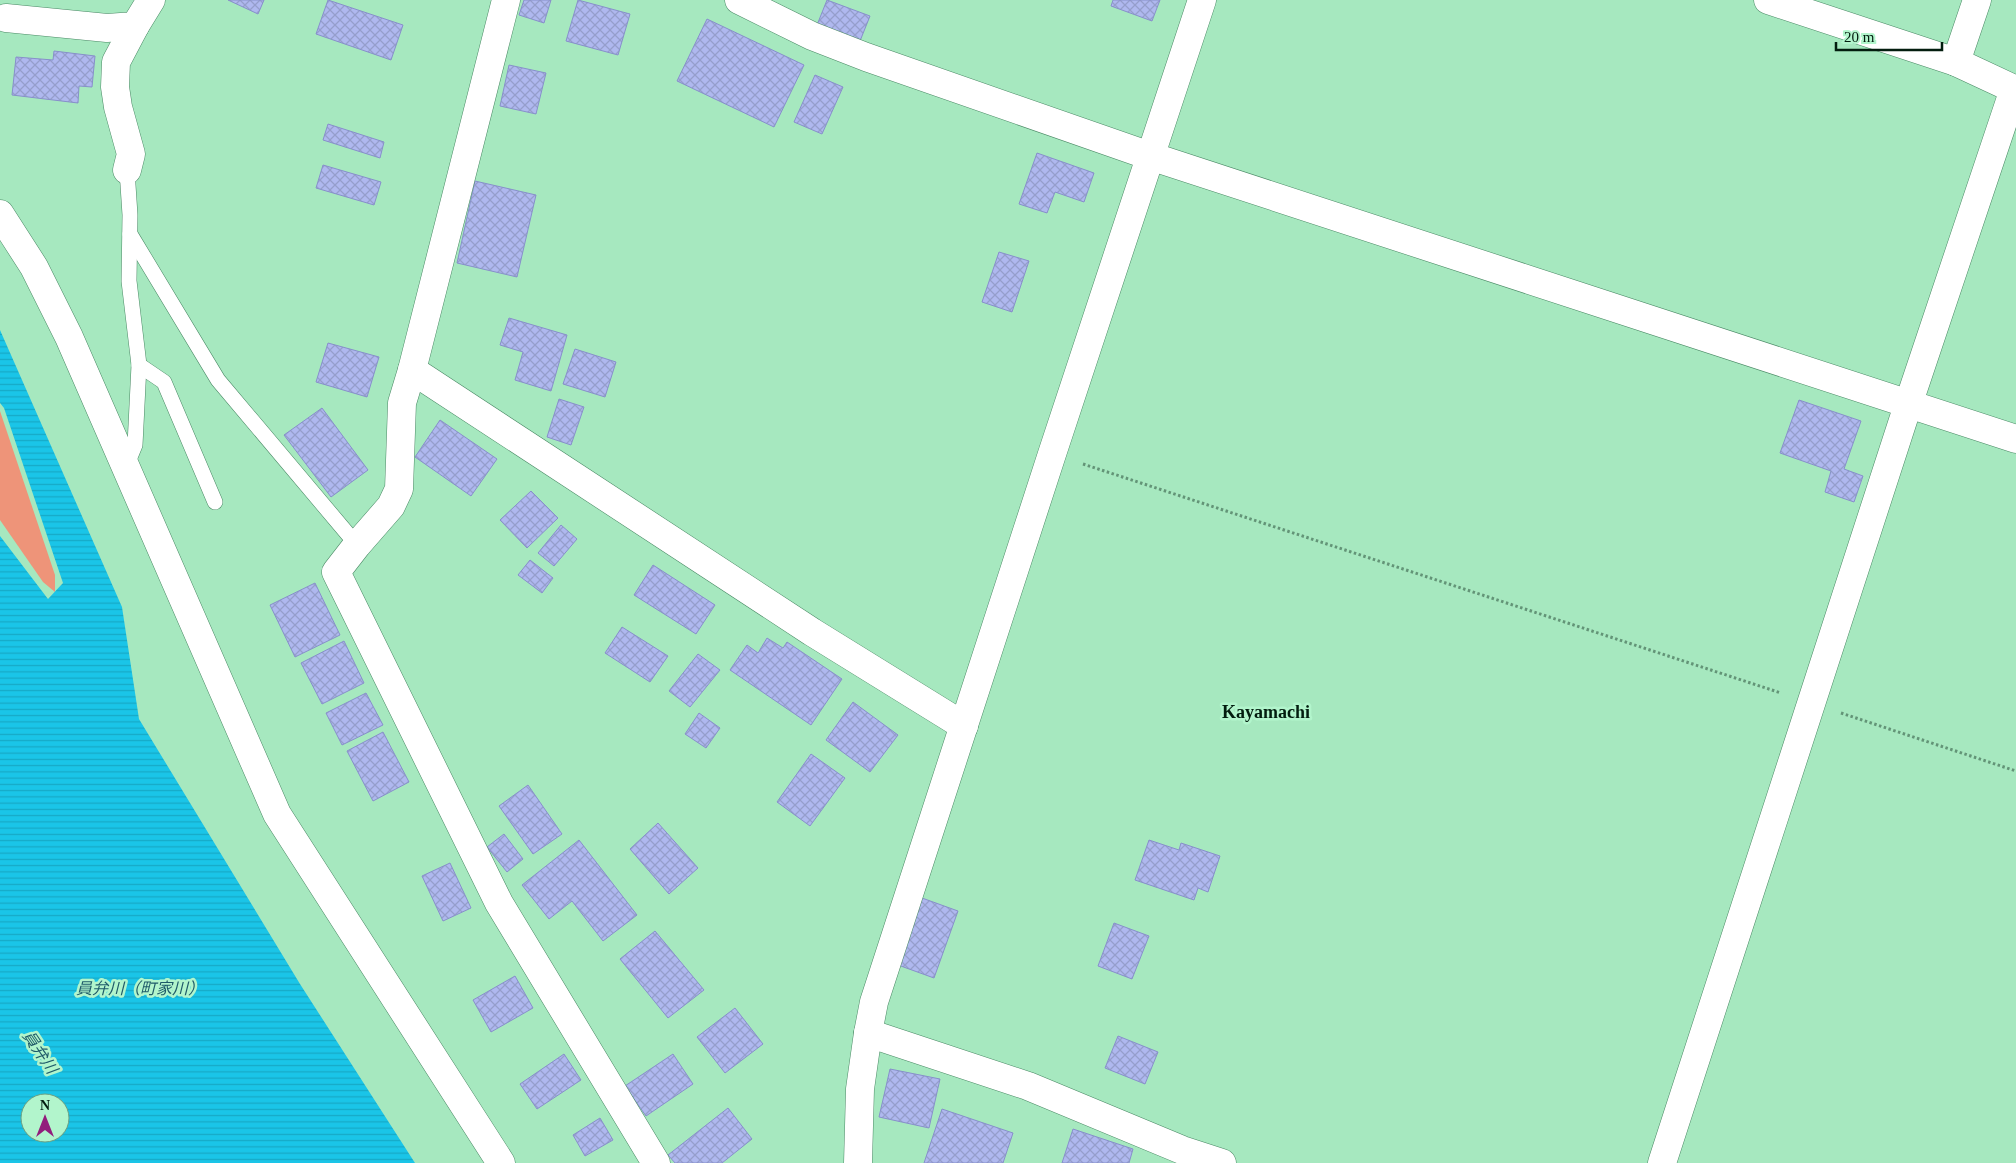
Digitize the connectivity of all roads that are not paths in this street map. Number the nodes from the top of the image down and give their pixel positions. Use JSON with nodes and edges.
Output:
{"nodes":[{"id":1,"x":151,"y":0,"type":"edge"},
{"id":2,"x":506,"y":0,"type":"edge"},
{"id":3,"x":739,"y":0,"type":"edge"},
{"id":4,"x":1202,"y":0,"type":"edge"},
{"id":5,"x":1768,"y":0,"type":"edge"},
{"id":6,"x":1977,"y":0,"type":"edge"},
{"id":7,"x":6,"y":18,"type":"dead end"},
{"id":8,"x":136,"y":26,"type":"junction"},
{"id":9,"x":1956,"y":62,"type":"junction"},
{"id":10,"x":1150,"y":156,"type":"junction"},
{"id":11,"x":127,"y":170,"type":"joint"},
{"id":12,"x":0,"y":214,"type":"edge"},
{"id":13,"x":130,"y":234,"type":"junction"},
{"id":14,"x":139,"y":365,"type":"junction"},
{"id":15,"x":412,"y":370,"type":"junction"},
{"id":16,"x":1908,"y":405,"type":"junction"},
{"id":17,"x":2016,"y":439,"type":"edge"},
{"id":18,"x":126,"y":467,"type":"junction"},
{"id":19,"x":215,"y":502,"type":"dead end"},
{"id":20,"x":357,"y":545,"type":"junction"},
{"id":21,"x":964,"y":726,"type":"junction"},
{"id":22,"x":868,"y":1033,"type":"junction"},
{"id":23,"x":501,"y":1163,"type":"edge"},
{"id":24,"x":656,"y":1163,"type":"edge"},
{"id":25,"x":858,"y":1163,"type":"edge"},
{"id":26,"x":1222,"y":1163,"type":"edge"},
{"id":27,"x":1662,"y":1163,"type":"edge"}],
"edges":[{"from":1,"to":8,"type":"street"},
{"from":2,"to":15,"type":"street"},
{"from":3,"to":10,"type":"street"},
{"from":4,"to":10,"type":"street"},
{"from":5,"to":9,"type":"street"},
{"from":6,"to":9,"type":"street"},
{"from":7,"to":8,"type":"street"},
{"from":8,"to":11,"type":"street"},
{"from":9,"to":16,"type":"street"},
{"from":10,"to":16,"type":"street"},
{"from":10,"to":21,"type":"street"},
{"from":11,"to":13,"type":"lane"},
{"from":12,"to":18,"type":"street"},
{"from":13,"to":14,"type":"lane"},
{"from":13,"to":20,"type":"lane"},
{"from":14,"to":18,"type":"lane"},
{"from":14,"to":19,"type":"lane"},
{"from":15,"to":20,"type":"street"},
{"from":15,"to":21,"type":"street"},
{"from":16,"to":17,"type":"street"},
{"from":16,"to":27,"type":"street"},
{"from":18,"to":23,"type":"street"},
{"from":20,"to":24,"type":"street"},
{"from":21,"to":22,"type":"street"},
{"from":22,"to":25,"type":"street"},
{"from":22,"to":26,"type":"street"}]}
